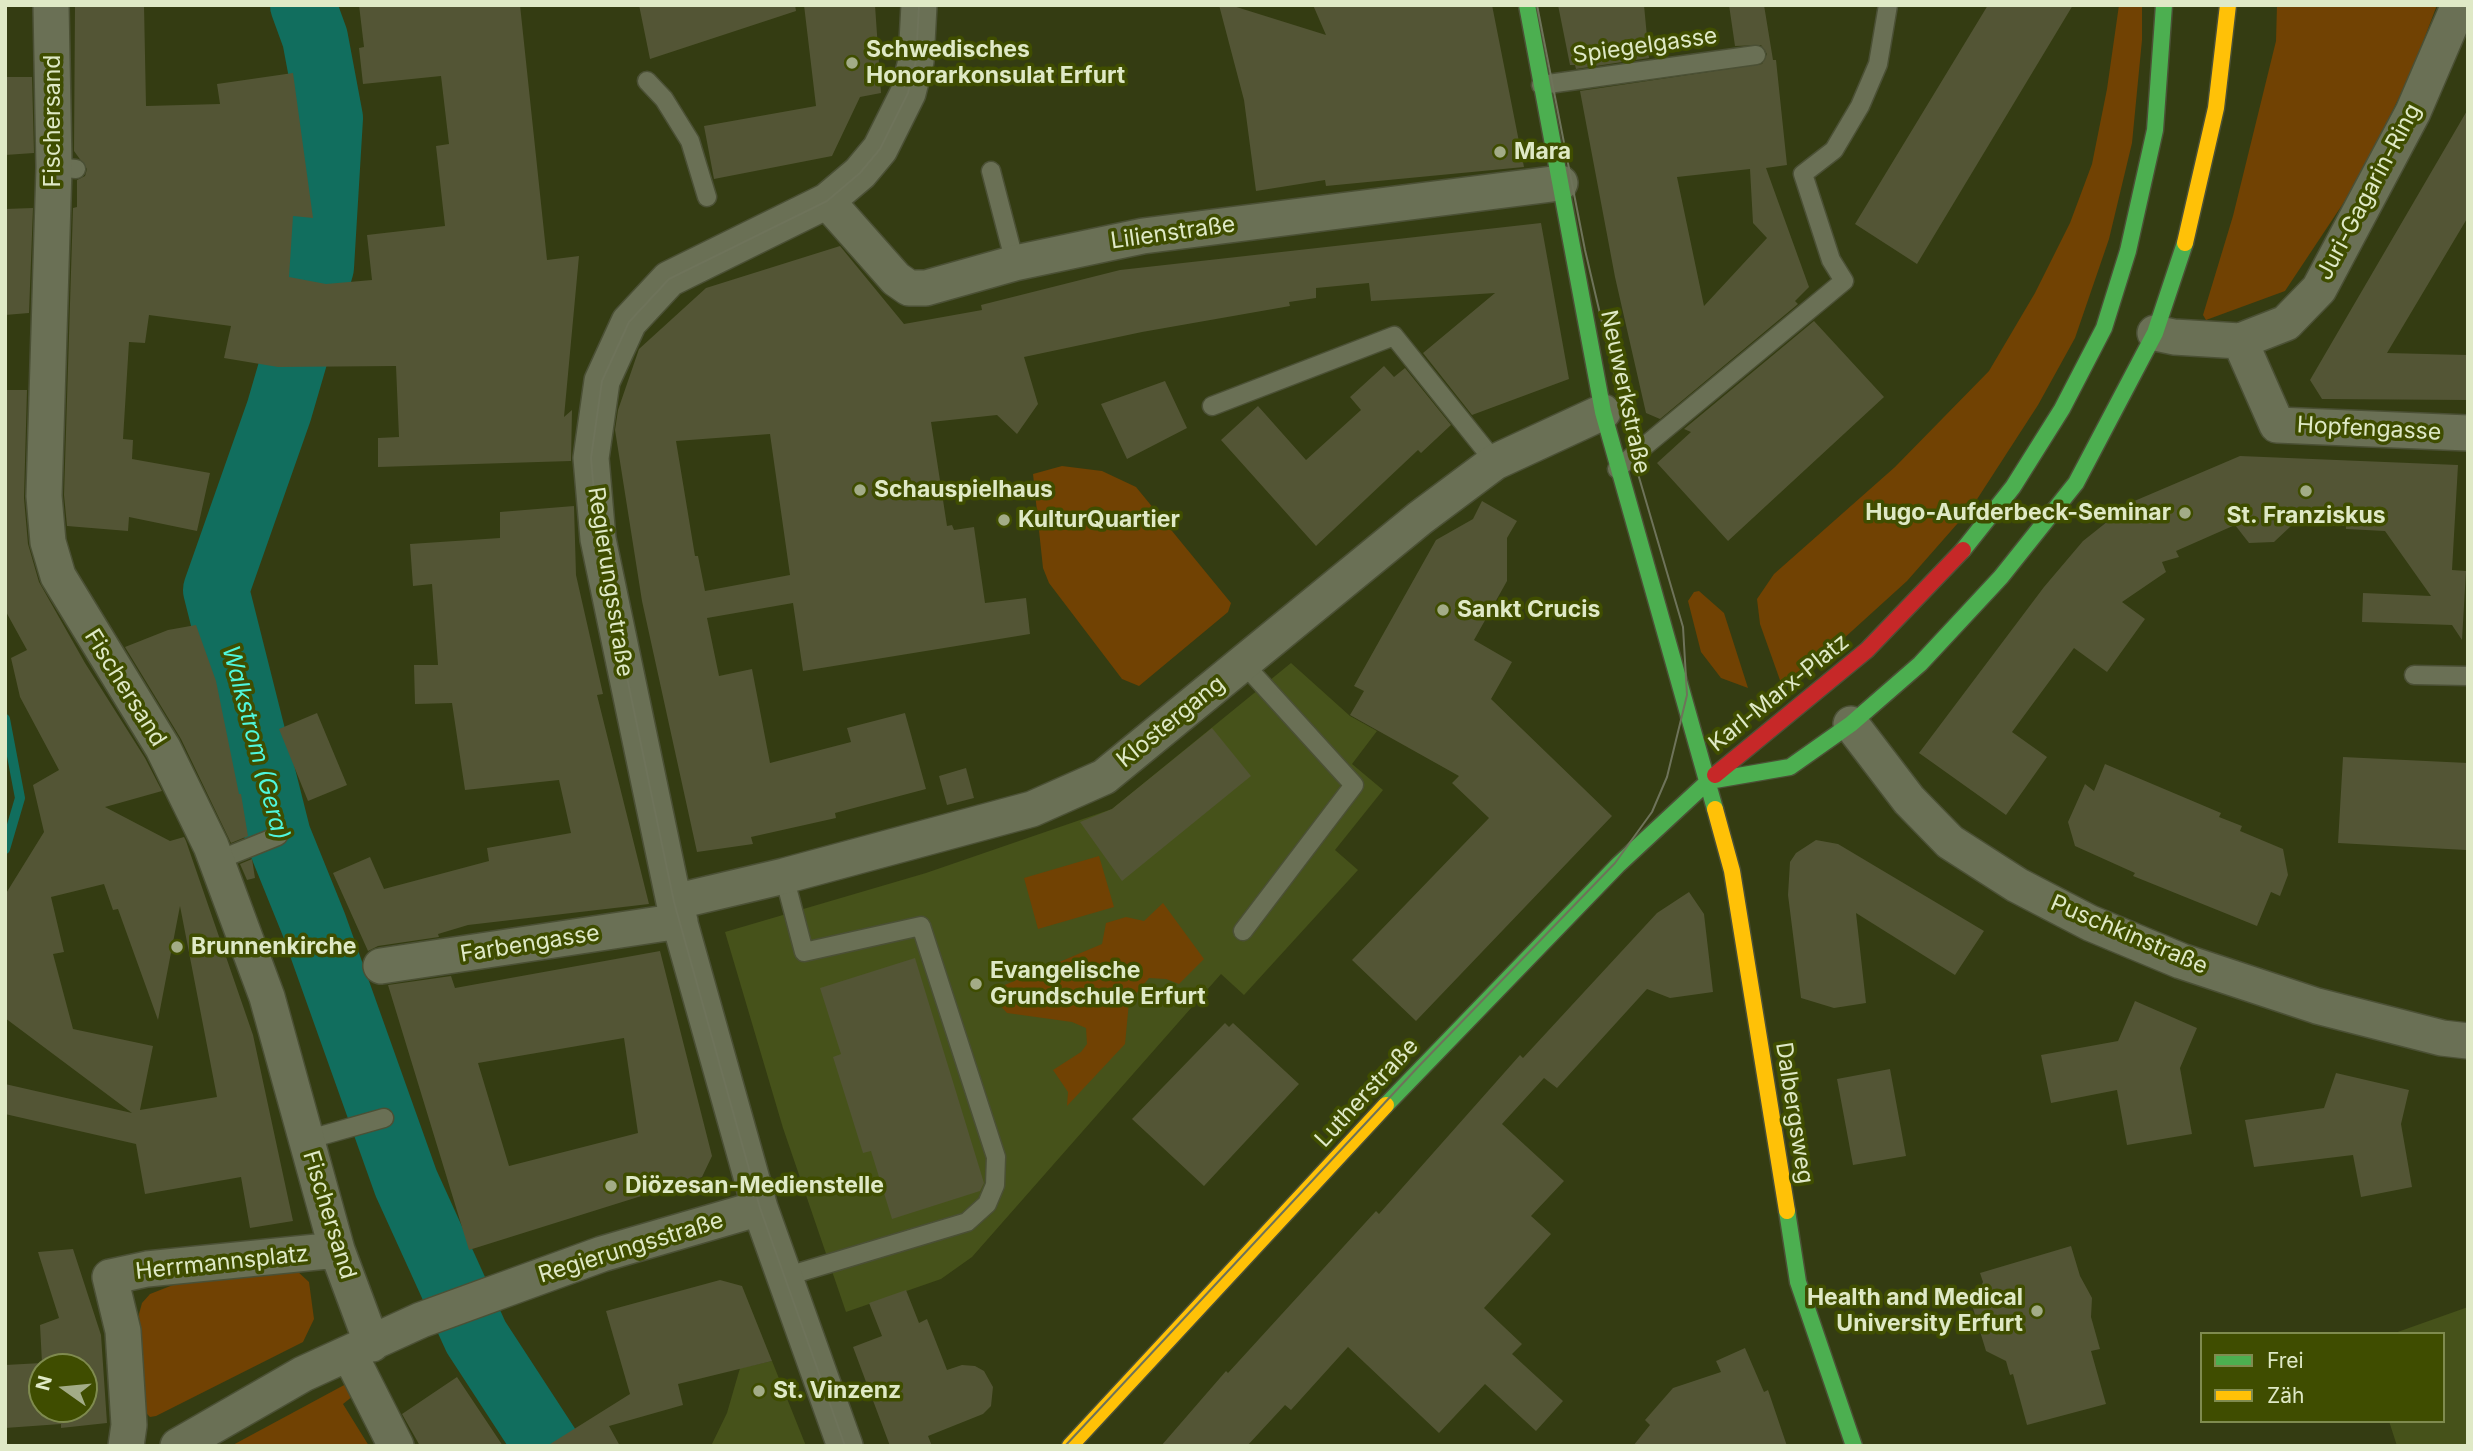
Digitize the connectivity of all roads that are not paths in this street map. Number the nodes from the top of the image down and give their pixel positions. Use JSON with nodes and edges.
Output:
{"nodes":[{"id":1,"x":51,"y":5,"type":"edge"},
{"id":2,"x":919,"y":5,"type":"edge"},
{"id":3,"x":1527,"y":5,"type":"edge"},
{"id":4,"x":1888,"y":5,"type":"edge"},
{"id":5,"x":2164,"y":5,"type":"edge"},
{"id":6,"x":2228,"y":5,"type":"edge"},
{"id":7,"x":2459,"y":5,"type":"edge"},
{"id":8,"x":1756,"y":55,"type":"dead end"},
{"id":9,"x":647,"y":81,"type":"dead end"},
{"id":10,"x":1541,"y":85,"type":"junction"},
{"id":11,"x":991,"y":171,"type":"dead end"},
{"id":12,"x":1560,"y":183,"type":"junction"},
{"id":13,"x":707,"y":197,"type":"dead end"},
{"id":14,"x":827,"y":201,"type":"junction"},
{"id":15,"x":1015,"y":263,"type":"junction"},
{"id":16,"x":2155,"y":333,"type":"junction"},
{"id":17,"x":2240,"y":341,"type":"junction"},
{"id":18,"x":1212,"y":406,"type":"dead end"},
{"id":19,"x":1603,"y":412,"type":"junction"},
{"id":20,"x":2468,"y":433,"type":"edge"},
{"id":21,"x":1494,"y":462,"type":"junction"},
{"id":22,"x":1617,"y":469,"type":"junction"},
{"id":23,"x":1243,"y":663,"type":"junction"},
{"id":24,"x":2414,"y":675,"type":"dead end"},
{"id":25,"x":2468,"y":676,"type":"edge"},
{"id":26,"x":1851,"y":724,"type":"junction"},
{"id":27,"x":1707,"y":782,"type":"junction"},
{"id":28,"x":278,"y":836,"type":"dead end"},
{"id":29,"x":216,"y":861,"type":"junction"},
{"id":30,"x":783,"y":876,"type":"junction"},
{"id":31,"x":677,"y":912,"type":"junction"},
{"id":32,"x":1243,"y":931,"type":"dead end"},
{"id":33,"x":381,"y":967,"type":"dead end"},
{"id":34,"x":2468,"y":1041,"type":"edge"},
{"id":35,"x":384,"y":1118,"type":"dead end"},
{"id":36,"x":306,"y":1140,"type":"junction"},
{"id":37,"x":760,"y":1208,"type":"junction"},
{"id":38,"x":337,"y":1250,"type":"junction"},
{"id":39,"x":784,"y":1277,"type":"junction"},
{"id":40,"x":361,"y":1349,"type":"junction"},
{"id":41,"x":126,"y":1446,"type":"edge"},
{"id":42,"x":178,"y":1446,"type":"edge"},
{"id":43,"x":396,"y":1446,"type":"edge"},
{"id":44,"x":845,"y":1446,"type":"edge"},
{"id":45,"x":1070,"y":1446,"type":"edge"},
{"id":46,"x":1854,"y":1446,"type":"edge"}],
"edges":[{"from":1,"to":29,"type":"street","name":"Fischersand"},
{"from":2,"to":14,"type":"street","name":"Regierungsstraße"},
{"from":3,"to":10,"type":"street","name":"Neuwerkstraße"},
{"from":4,"to":22,"type":"lane"},
{"from":5,"to":27,"type":"street","name":"Karl-Marx-Platz"},
{"from":6,"to":16,"type":"street"},
{"from":7,"to":17,"type":"street","name":"Juri-Gagarin-Ring"},
{"from":8,"to":10,"type":"lane","name":"Spiegelgasse"},
{"from":9,"to":13,"type":"lane"},
{"from":10,"to":12,"type":"street","name":"Neuwerkstraße"},
{"from":11,"to":15,"type":"lane"},
{"from":12,"to":15,"type":"street","name":"Lilienstraße"},
{"from":12,"to":19,"type":"street","name":"Neuwerkstraße"},
{"from":14,"to":15,"type":"street","name":"Lilienstraße"},
{"from":14,"to":31,"type":"street","name":"Regierungsstraße"},
{"from":16,"to":17,"type":"street","name":"Juri-Gagarin-Ring"},
{"from":16,"to":26,"type":"street","name":"Karl-Marx-Platz"},
{"from":17,"to":20,"type":"street","name":"Hopfengasse"},
{"from":18,"to":21,"type":"lane"},
{"from":19,"to":21,"type":"street","name":"Klostergang"},
{"from":19,"to":22,"type":"street","name":"Neuwerkstraße"},
{"from":21,"to":23,"type":"street","name":"Klostergang"},
{"from":22,"to":27,"type":"street","name":"Neuwerkstraße"},
{"from":23,"to":30,"type":"street","name":"Klostergang"},
{"from":23,"to":32,"type":"lane"},
{"from":24,"to":25,"type":"lane"},
{"from":26,"to":27,"type":"street","name":"Karl-Marx-Platz"},
{"from":26,"to":34,"type":"street","name":"Puschkinstraße"},
{"from":27,"to":45,"type":"street","name":"Lutherstraße"},
{"from":27,"to":46,"type":"street","name":"Dalbergsweg"},
{"from":28,"to":29,"type":"lane"},
{"from":29,"to":36,"type":"street","name":"Fischersand"},
{"from":30,"to":31,"type":"street","name":"Klostergang"},
{"from":30,"to":39,"type":"lane"},
{"from":31,"to":33,"type":"street","name":"Farbengasse"},
{"from":31,"to":37,"type":"street","name":"Regierungsstraße"},
{"from":35,"to":36,"type":"lane"},
{"from":36,"to":38,"type":"street","name":"Fischersand"},
{"from":37,"to":39,"type":"street","name":"Regierungsstraße"},
{"from":37,"to":40,"type":"street","name":"Regierungsstraße"},
{"from":38,"to":40,"type":"street","name":"Fischersand"},
{"from":38,"to":41,"type":"street","name":"Herrmannsplatz"},
{"from":39,"to":44,"type":"street","name":"Regierungsstraße"},
{"from":40,"to":42,"type":"street"},
{"from":40,"to":43,"type":"street"}]}
